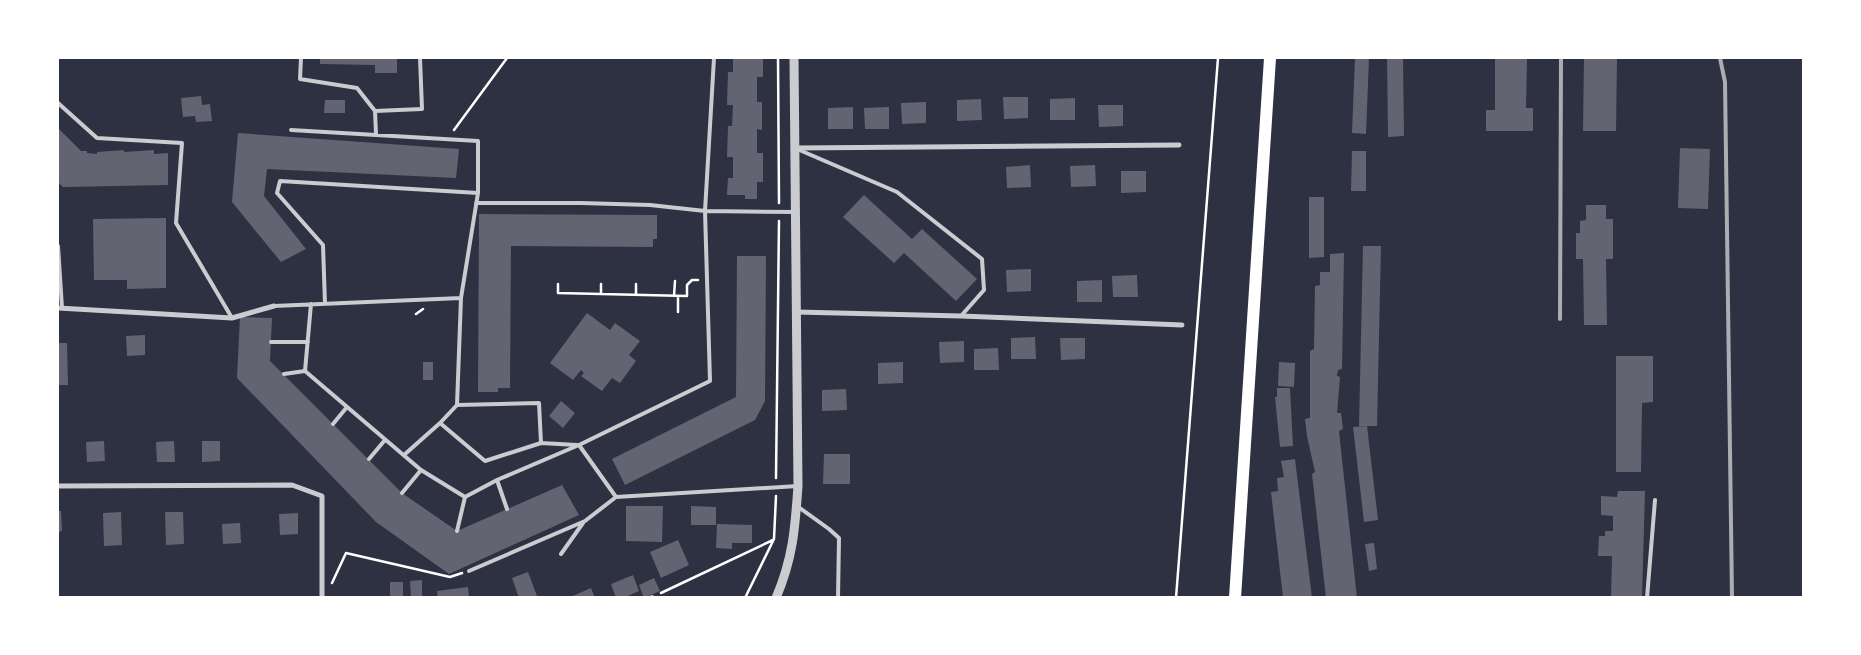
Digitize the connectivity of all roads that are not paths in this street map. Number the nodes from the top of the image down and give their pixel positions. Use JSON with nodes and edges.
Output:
{"nodes":[{"id":1,"x":301,"y":58,"type":"edge"},
{"id":2,"x":420,"y":58,"type":"edge"},
{"id":3,"x":714,"y":58,"type":"edge"},
{"id":4,"x":794,"y":58,"type":"edge"},
{"id":5,"x":1270,"y":58,"type":"edge"},
{"id":6,"x":58,"y":103,"type":"edge"},
{"id":7,"x":375,"y":111,"type":"junction"},
{"id":8,"x":291,"y":130,"type":"dead end"},
{"id":9,"x":376,"y":134,"type":"junction"},
{"id":10,"x":1180,"y":145,"type":"dead end"},
{"id":11,"x":795,"y":148,"type":"junction"},
{"id":12,"x":478,"y":193,"type":"junction"},
{"id":13,"x":476,"y":203,"type":"junction"},
{"id":14,"x":705,"y":211,"type":"junction"},
{"id":15,"x":796,"y":212,"type":"junction"},
{"id":16,"x":58,"y":246,"type":"edge"},
{"id":17,"x":461,"y":298,"type":"junction"},
{"id":18,"x":311,"y":304,"type":"junction"},
{"id":19,"x":325,"y":304,"type":"junction"},
{"id":20,"x":274,"y":306,"type":"joint"},
{"id":21,"x":60,"y":308,"type":"edge"},
{"id":22,"x":796,"y":312,"type":"junction"},
{"id":23,"x":961,"y":316,"type":"junction"},
{"id":24,"x":232,"y":318,"type":"junction"},
{"id":25,"x":1182,"y":325,"type":"dead end"},
{"id":26,"x":271,"y":342,"type":"dead end"},
{"id":27,"x":308,"y":342,"type":"junction"},
{"id":28,"x":305,"y":371,"type":"junction"},
{"id":29,"x":284,"y":374,"type":"dead end"},
{"id":30,"x":457,"y":405,"type":"junction"},
{"id":31,"x":347,"y":407,"type":"junction"},
{"id":32,"x":440,"y":423,"type":"junction"},
{"id":33,"x":333,"y":424,"type":"dead end"},
{"id":34,"x":385,"y":440,"type":"junction"},
{"id":35,"x":541,"y":443,"type":"junction"},
{"id":36,"x":579,"y":445,"type":"junction"},
{"id":37,"x":404,"y":455,"type":"junction"},
{"id":38,"x":369,"y":460,"type":"dead end"},
{"id":39,"x":420,"y":470,"type":"junction"},
{"id":40,"x":497,"y":480,"type":"junction"},
{"id":41,"x":58,"y":486,"type":"edge"},
{"id":42,"x":798,"y":486,"type":"junction"},
{"id":43,"x":402,"y":493,"type":"dead end"},
{"id":44,"x":465,"y":496,"type":"junction"},
{"id":45,"x":616,"y":497,"type":"junction"},
{"id":46,"x":1655,"y":500,"type":"dead end"},
{"id":47,"x":796,"y":506,"type":"junction"},
{"id":48,"x":507,"y":509,"type":"dead end"},
{"id":49,"x":585,"y":521,"type":"junction"},
{"id":50,"x":457,"y":531,"type":"dead end"},
{"id":51,"x":561,"y":554,"type":"dead end"},
{"id":52,"x":469,"y":571,"type":"road end"},
{"id":53,"x":322,"y":595,"type":"edge"},
{"id":54,"x":776,"y":598,"type":"edge"},
{"id":55,"x":838,"y":598,"type":"edge"},
{"id":56,"x":1235,"y":598,"type":"edge"},
{"id":57,"x":1647,"y":598,"type":"edge"}],
"edges":[{"from":1,"to":7,"type":"lane"},
{"from":2,"to":7,"type":"lane"},
{"from":3,"to":14,"type":"lane"},
{"from":4,"to":11,"type":"street"},
{"from":5,"to":56,"type":"main road"},
{"from":6,"to":24,"type":"lane"},
{"from":7,"to":9,"type":"lane"},
{"from":8,"to":9,"type":"lane"},
{"from":9,"to":12,"type":"lane"},
{"from":10,"to":11,"type":"street"},
{"from":11,"to":15,"type":"street"},
{"from":11,"to":23,"type":"lane"},
{"from":12,"to":13,"type":"lane"},
{"from":12,"to":19,"type":"lane"},
{"from":13,"to":14,"type":"lane"},
{"from":13,"to":17,"type":"lane"},
{"from":14,"to":15,"type":"lane"},
{"from":14,"to":36,"type":"lane"},
{"from":15,"to":22,"type":"street"},
{"from":16,"to":21,"type":"lane"},
{"from":17,"to":19,"type":"lane"},
{"from":17,"to":30,"type":"lane"},
{"from":18,"to":19,"type":"lane"},
{"from":18,"to":20,"type":"lane"},
{"from":18,"to":27,"type":"lane"},
{"from":20,"to":24,"type":"street"},
{"from":21,"to":24,"type":"street"},
{"from":22,"to":23,"type":"street"},
{"from":22,"to":42,"type":"street"},
{"from":23,"to":25,"type":"street"},
{"from":26,"to":27,"type":"lane"},
{"from":27,"to":28,"type":"lane"},
{"from":28,"to":29,"type":"lane"},
{"from":28,"to":31,"type":"lane"},
{"from":30,"to":32,"type":"lane"},
{"from":30,"to":35,"type":"lane"},
{"from":31,"to":33,"type":"lane"},
{"from":31,"to":34,"type":"lane"},
{"from":32,"to":35,"type":"lane"},
{"from":32,"to":37,"type":"lane"},
{"from":34,"to":37,"type":"lane"},
{"from":34,"to":38,"type":"lane"},
{"from":35,"to":36,"type":"lane"},
{"from":36,"to":40,"type":"lane"},
{"from":36,"to":45,"type":"lane"},
{"from":37,"to":39,"type":"lane"},
{"from":39,"to":43,"type":"lane"},
{"from":39,"to":44,"type":"lane"},
{"from":40,"to":44,"type":"lane"},
{"from":40,"to":48,"type":"lane"},
{"from":41,"to":53,"type":"street"},
{"from":42,"to":45,"type":"lane"},
{"from":42,"to":47,"type":"street"},
{"from":44,"to":50,"type":"lane"},
{"from":45,"to":49,"type":"lane"},
{"from":46,"to":57,"type":"lane"},
{"from":47,"to":54,"type":"street"},
{"from":47,"to":55,"type":"lane"},
{"from":49,"to":51,"type":"lane"},
{"from":49,"to":52,"type":"lane"}]}
